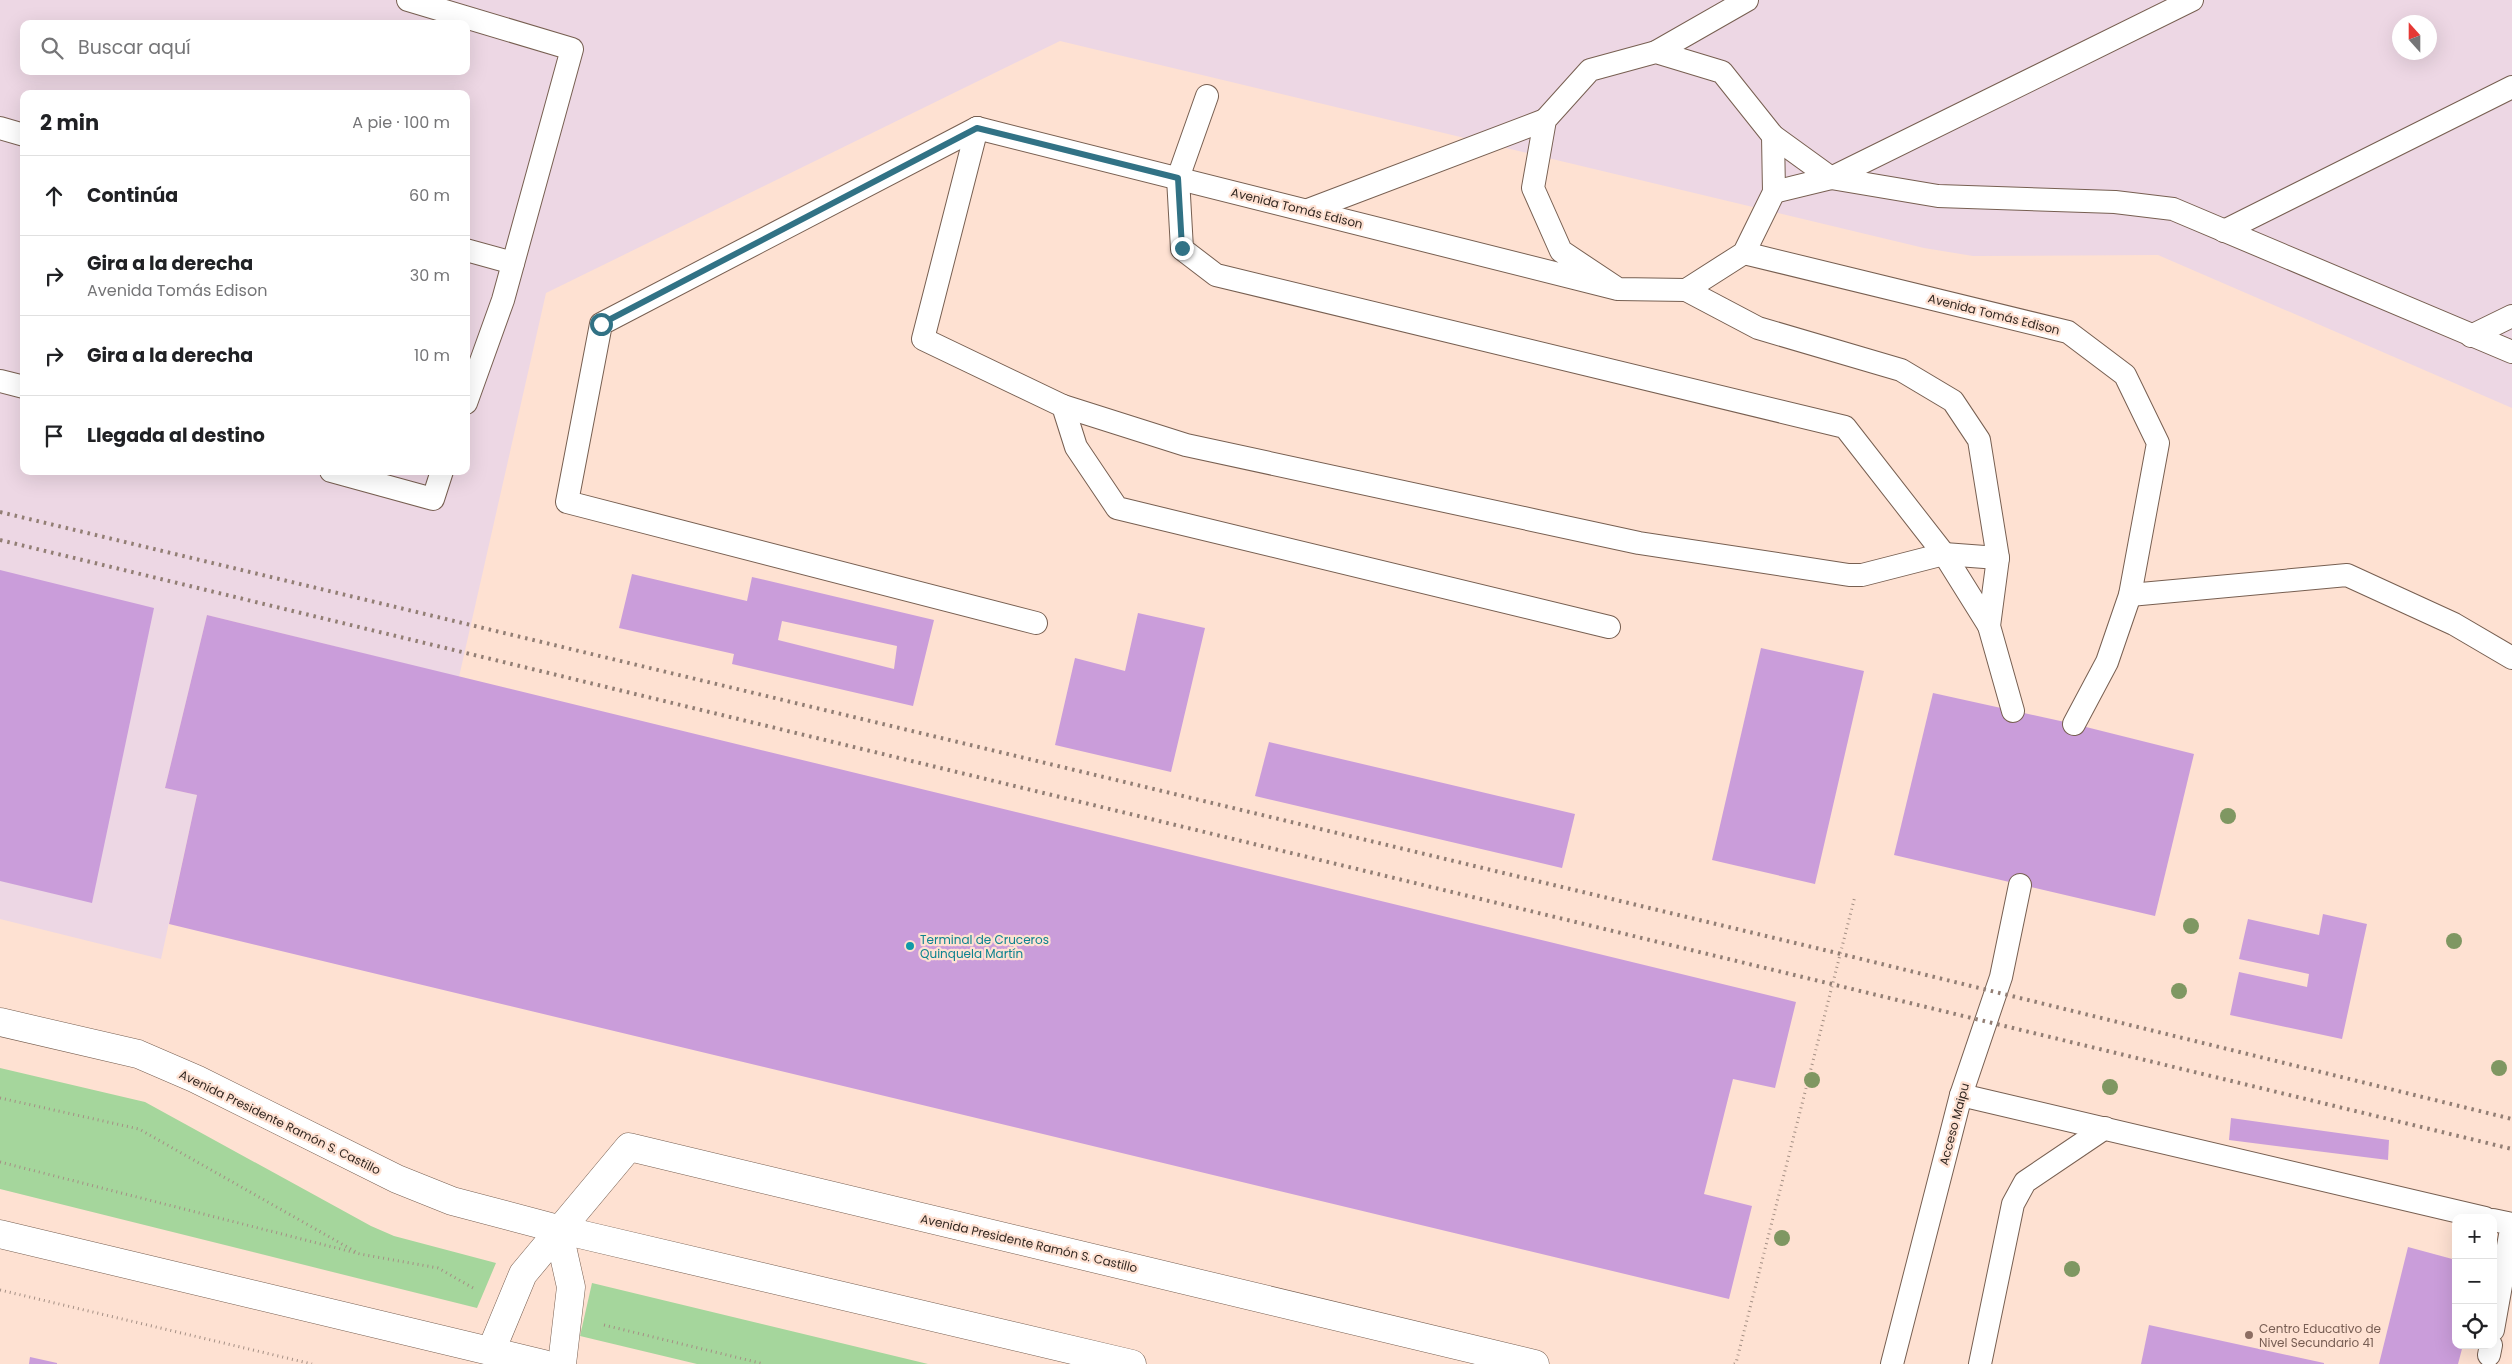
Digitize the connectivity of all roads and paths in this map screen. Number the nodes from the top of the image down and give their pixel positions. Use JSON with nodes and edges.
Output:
{"nodes":[{"id":1,"x":408,"y":0,"type":"edge"},
{"id":2,"x":1747,"y":0,"type":"edge"},
{"id":3,"x":2192,"y":0,"type":"edge"},
{"id":4,"x":1656,"y":52,"type":"junction"},
{"id":5,"x":2512,"y":87,"type":"edge"},
{"id":6,"x":1207,"y":96,"type":"dead end"},
{"id":7,"x":1545,"y":120,"type":"junction"},
{"id":8,"x":0,"y":128,"type":"edge"},
{"id":9,"x":977,"y":128,"type":"junction"},
{"id":10,"x":20,"y":134,"type":"edge"},
{"id":11,"x":1773,"y":136,"type":"junction"},
{"id":12,"x":1178,"y":178,"type":"junction"},
{"id":13,"x":1831,"y":178,"type":"junction"},
{"id":14,"x":1774,"y":192,"type":"junction"},
{"id":15,"x":1308,"y":210,"type":"junction"},
{"id":16,"x":2224,"y":231,"type":"junction"},
{"id":17,"x":470,"y":251,"type":"edge"},
{"id":18,"x":1744,"y":253,"type":"junction"},
{"id":19,"x":513,"y":263,"type":"junction"},
{"id":20,"x":1618,"y":288,"type":"junction"},
{"id":21,"x":1686,"y":290,"type":"junction"},
{"id":22,"x":2512,"y":316,"type":"edge"},
{"id":23,"x":2471,"y":336,"type":"junction"},
{"id":24,"x":2512,"y":352,"type":"edge"},
{"id":25,"x":0,"y":381,"type":"edge"},
{"id":26,"x":20,"y":386,"type":"edge"},
{"id":27,"x":470,"y":392,"type":"edge"},
{"id":28,"x":1063,"y":406,"type":"junction"},
{"id":29,"x":345,"y":475,"type":"edge"},
{"id":30,"x":441,"y":475,"type":"edge"},
{"id":31,"x":1944,"y":554,"type":"junction"},
{"id":32,"x":1998,"y":558,"type":"junction"},
{"id":33,"x":2130,"y":595,"type":"junction"},
{"id":34,"x":1036,"y":623,"type":"dead end"},
{"id":35,"x":1989,"y":626,"type":"junction"},
{"id":36,"x":1609,"y":627,"type":"dead end"},
{"id":37,"x":2512,"y":658,"type":"edge"},
{"id":38,"x":2012,"y":711,"type":"dead end"},
{"id":39,"x":2074,"y":724,"type":"dead end"},
{"id":40,"x":2020,"y":885,"type":"dead end"},
{"id":41,"x":1855,"y":896,"type":"dead end"},
{"id":42,"x":0,"y":1022,"type":"edge"},
{"id":43,"x":1961,"y":1095,"type":"junction"},
{"id":44,"x":1,"y":1099,"type":"edge"},
{"id":45,"x":0,"y":1103,"type":"edge"},
{"id":46,"x":2105,"y":1128,"type":"junction"},
{"id":47,"x":0,"y":1162,"type":"edge"},
{"id":48,"x":2469,"y":1214,"type":"edge"},
{"id":49,"x":2497,"y":1221,"type":"edge"},
{"id":50,"x":558,"y":1229,"type":"junction"},
{"id":51,"x":0,"y":1234,"type":"edge"},
{"id":52,"x":360,"y":1254,"type":"junction"},
{"id":53,"x":0,"y":1290,"type":"edge"},
{"id":54,"x":512,"y":1302,"type":"junction"},
{"id":55,"x":2497,"y":1308,"type":"edge"},
{"id":56,"x":568,"y":1316,"type":"junction"},
{"id":57,"x":491,"y":1351,"type":"junction"},
{"id":58,"x":312,"y":1364,"type":"edge"},
{"id":59,"x":544,"y":1364,"type":"edge"},
{"id":60,"x":562,"y":1364,"type":"edge"},
{"id":61,"x":764,"y":1364,"type":"edge"},
{"id":62,"x":1132,"y":1364,"type":"edge"},
{"id":63,"x":1534,"y":1364,"type":"edge"},
{"id":64,"x":1734,"y":1364,"type":"edge"},
{"id":65,"x":1892,"y":1364,"type":"edge"},
{"id":66,"x":1980,"y":1364,"type":"edge"}],
"edges":[{"from":1,"to":19,"type":"lane"},
{"from":2,"to":4,"type":"lane"},
{"from":3,"to":13,"type":"lane"},
{"from":4,"to":7,"type":"lane"},
{"from":4,"to":11,"type":"lane"},
{"from":5,"to":16,"type":"lane"},
{"from":6,"to":12,"type":"lane"},
{"from":7,"to":15,"type":"lane"},
{"from":7,"to":20,"type":"lane"},
{"from":8,"to":10,"type":"lane"},
{"from":9,"to":12,"type":"lane","name":"Avenida Tomás Edison"},
{"from":9,"to":28,"type":"lane"},
{"from":9,"to":34,"type":"lane"},
{"from":11,"to":13,"type":"lane"},
{"from":11,"to":14,"type":"lane"},
{"from":12,"to":15,"type":"lane","name":"Avenida Tomás Edison"},
{"from":12,"to":31,"type":"lane"},
{"from":13,"to":14,"type":"lane"},
{"from":13,"to":16,"type":"lane"},
{"from":14,"to":18,"type":"lane"},
{"from":15,"to":20,"type":"lane","name":"Avenida Tomás Edison"},
{"from":16,"to":23,"type":"lane"},
{"from":17,"to":19,"type":"lane"},
{"from":18,"to":21,"type":"lane"},
{"from":18,"to":33,"type":"lane","name":"Avenida Tomás Edison"},
{"from":19,"to":27,"type":"lane"},
{"from":20,"to":21,"type":"lane","name":"Avenida Tomás Edison"},
{"from":21,"to":32,"type":"lane"},
{"from":22,"to":23,"type":"lane"},
{"from":23,"to":24,"type":"lane"},
{"from":25,"to":26,"type":"lane"},
{"from":28,"to":31,"type":"lane"},
{"from":28,"to":36,"type":"lane"},
{"from":29,"to":30,"type":"lane"},
{"from":31,"to":32,"type":"lane"},
{"from":31,"to":35,"type":"lane"},
{"from":32,"to":35,"type":"lane"},
{"from":33,"to":37,"type":"lane"},
{"from":33,"to":39,"type":"lane"},
{"from":35,"to":38,"type":"lane"},
{"from":40,"to":43,"type":"lane","name":"Acceso Maipu"},
{"from":41,"to":64,"type":"path"},
{"from":42,"to":50,"type":"main road","name":"Avenida Presidente Ramón S. Castillo"},
{"from":43,"to":46,"type":"lane"},
{"from":43,"to":65,"type":"lane","name":"Acceso Maipu"},
{"from":44,"to":45,"type":"path"},
{"from":44,"to":52,"type":"path"},
{"from":46,"to":48,"type":"lane"},
{"from":46,"to":66,"type":"lane"},
{"from":47,"to":52,"type":"path"},
{"from":49,"to":55,"type":"lane"},
{"from":50,"to":54,"type":"main road"},
{"from":50,"to":56,"type":"main road"},
{"from":50,"to":62,"type":"main road","name":"Avenida Presidente Ramón S. Castillo"},
{"from":50,"to":63,"type":"main road","name":"Avenida Presidente Ramón S. Castillo"},
{"from":51,"to":57,"type":"main road"},
{"from":52,"to":54,"type":"path"},
{"from":53,"to":58,"type":"path"},
{"from":54,"to":57,"type":"main road"},
{"from":56,"to":60,"type":"main road"},
{"from":56,"to":61,"type":"path"},
{"from":57,"to":59,"type":"main road"}]}
